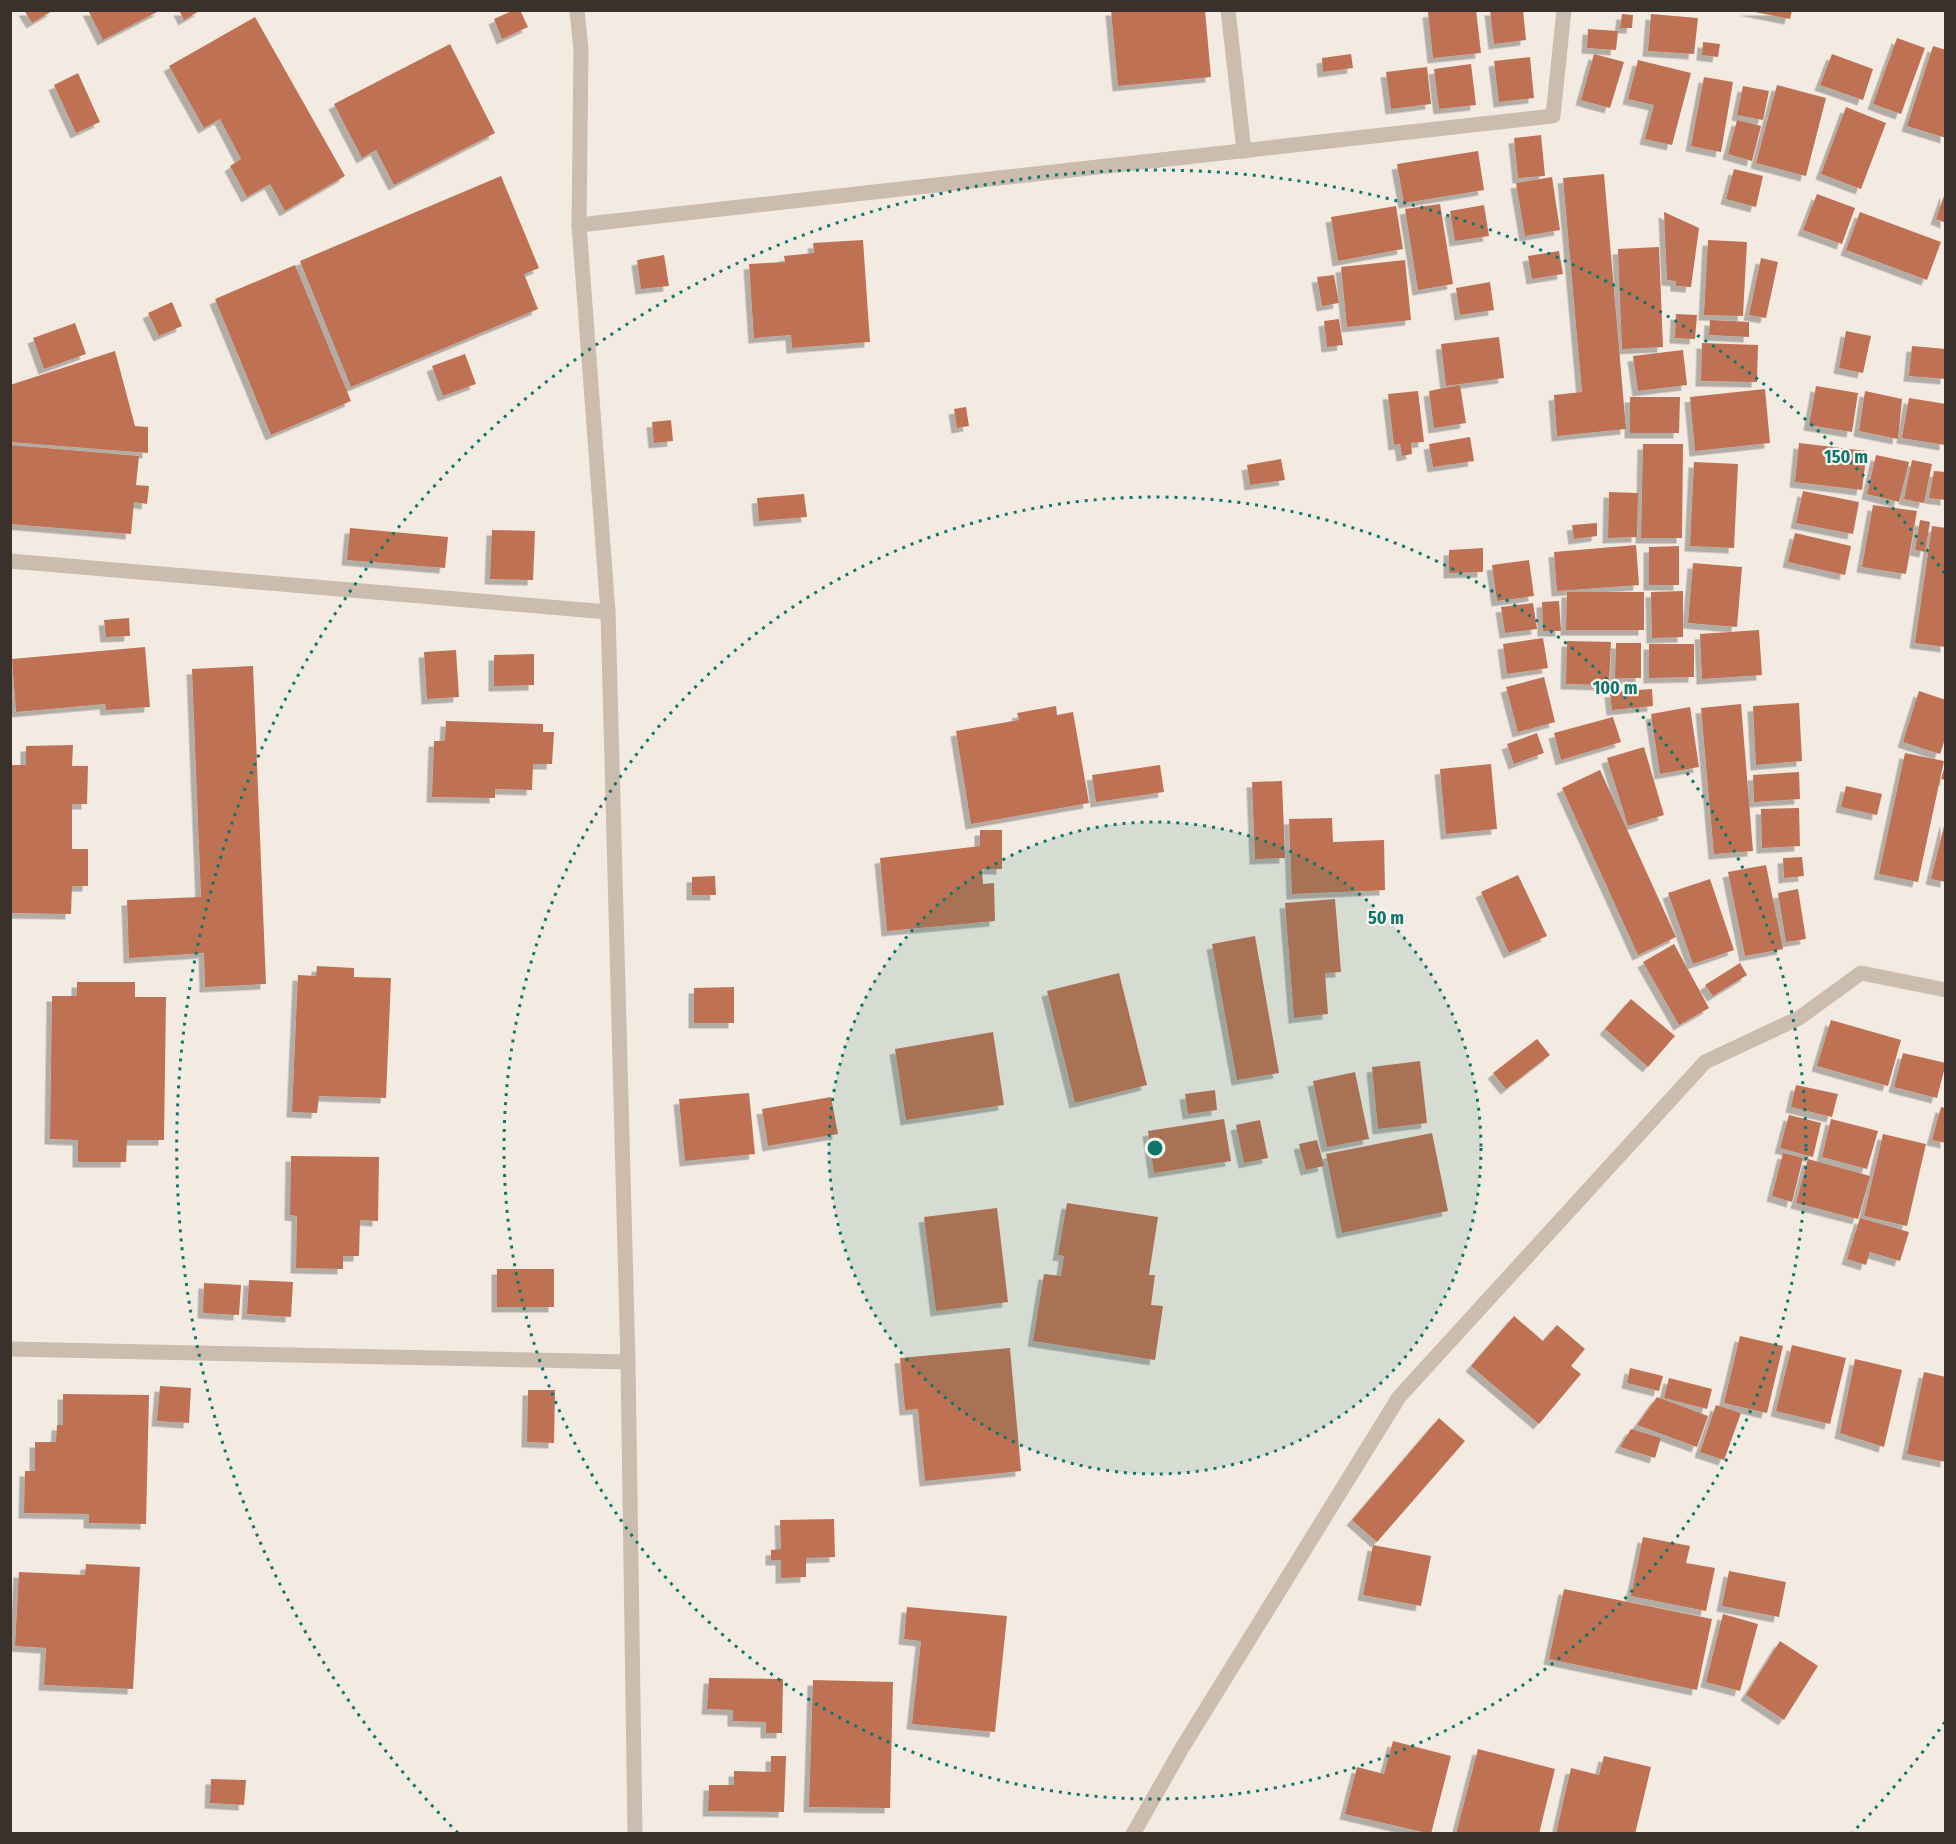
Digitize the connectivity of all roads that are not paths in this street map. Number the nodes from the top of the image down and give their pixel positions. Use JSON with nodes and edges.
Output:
{"nodes":[{"id":1,"x":577,"y":10,"type":"edge"},
{"id":2,"x":1228,"y":10,"type":"edge"},
{"id":3,"x":1564,"y":10,"type":"edge"},
{"id":4,"x":1244,"y":151,"type":"junction"},
{"id":5,"x":579,"y":225,"type":"junction"},
{"id":6,"x":10,"y":561,"type":"edge"},
{"id":7,"x":608,"y":612,"type":"junction"},
{"id":8,"x":1946,"y":990,"type":"edge"},
{"id":9,"x":10,"y":1349,"type":"edge"},
{"id":10,"x":628,"y":1362,"type":"junction"},
{"id":11,"x":635,"y":1833,"type":"edge"},
{"id":12,"x":1133,"y":1833,"type":"edge"}],
"edges":[{"from":1,"to":5,"type":"street"},
{"from":2,"to":4,"type":"street"},
{"from":3,"to":4,"type":"street"},
{"from":4,"to":5,"type":"street"},
{"from":5,"to":7,"type":"street"},
{"from":6,"to":7,"type":"street"},
{"from":7,"to":10,"type":"street"},
{"from":8,"to":12,"type":"street"},
{"from":9,"to":10,"type":"street"},
{"from":10,"to":11,"type":"street"}]}
